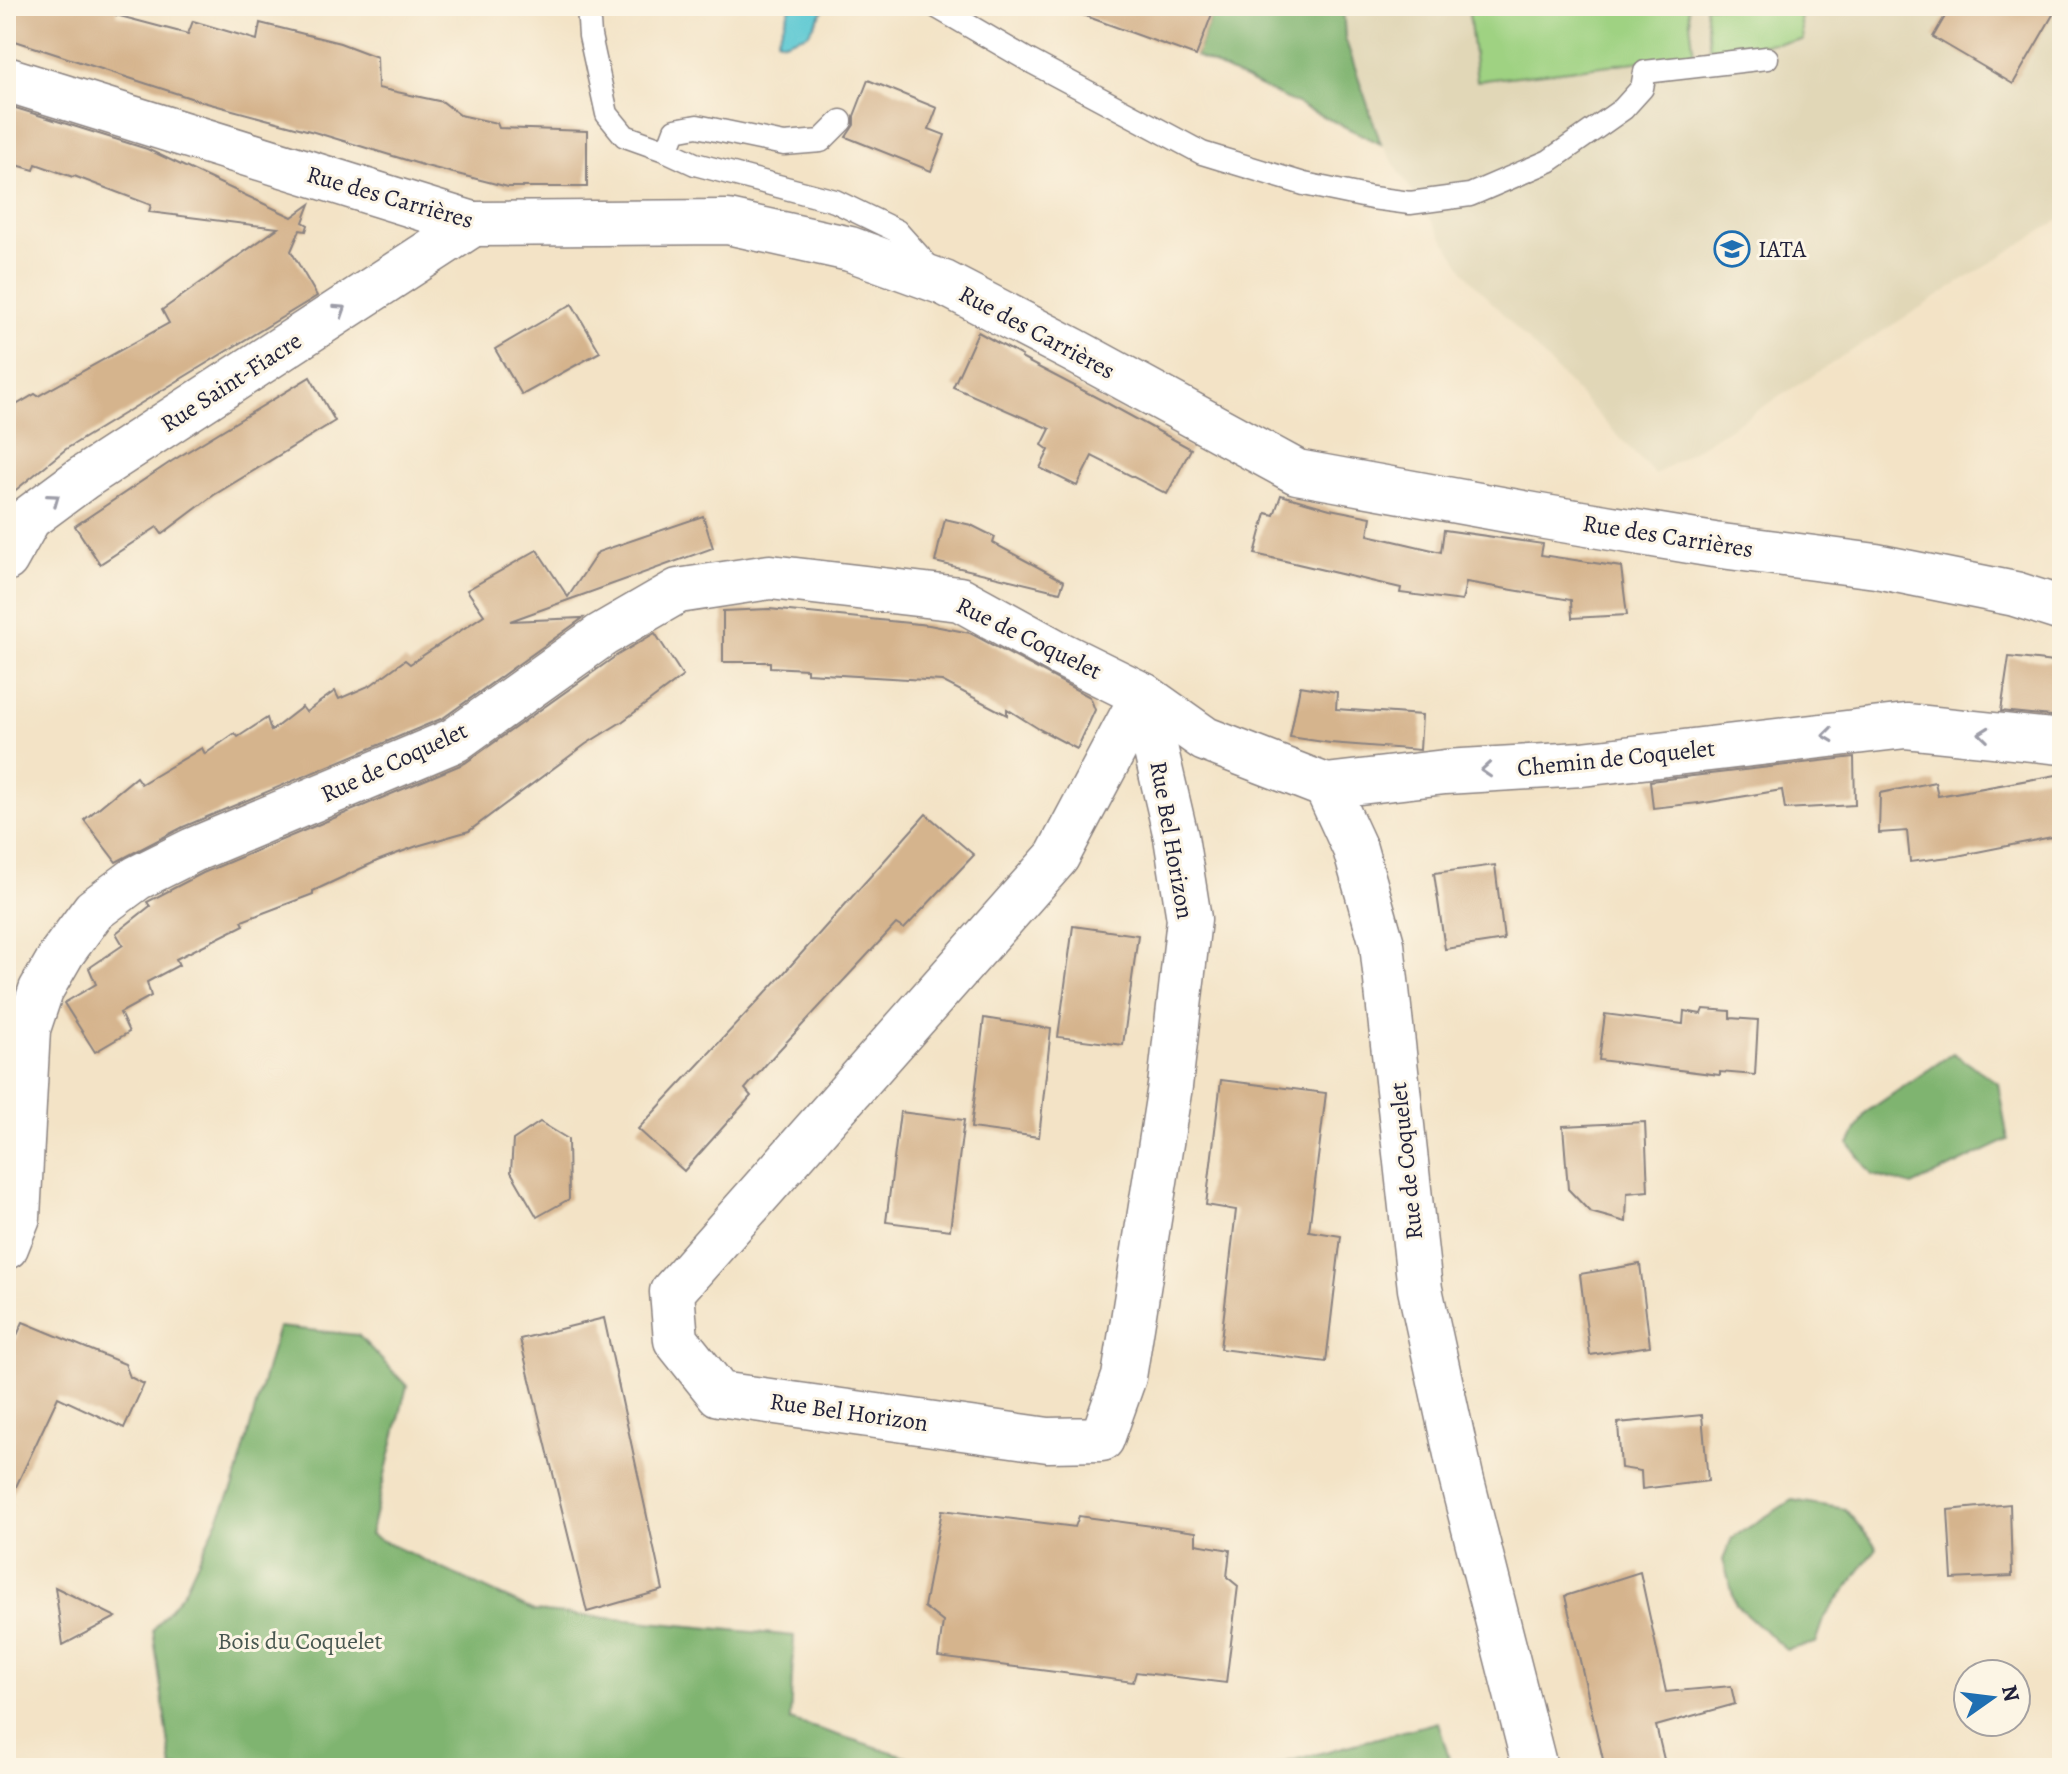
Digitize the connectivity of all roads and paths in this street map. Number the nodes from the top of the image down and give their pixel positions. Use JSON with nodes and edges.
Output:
{"nodes":[{"id":1,"x":588,"y":6,"type":"edge"},
{"id":2,"x":935,"y":6,"type":"edge"},
{"id":3,"x":1767,"y":58,"type":"dead end"},
{"id":4,"x":6,"y":79,"type":"edge"},
{"id":5,"x":841,"y":121,"type":"dead end"},
{"id":6,"x":667,"y":151,"type":"junction"},
{"id":7,"x":473,"y":224,"type":"junction"},
{"id":8,"x":944,"y":283,"type":"junction"},
{"id":9,"x":6,"y":559,"type":"edge"},
{"id":10,"x":2062,"y":609,"type":"edge"},
{"id":11,"x":1143,"y":695,"type":"junction"},
{"id":12,"x":2062,"y":742,"type":"edge"},
{"id":13,"x":1326,"y":786,"type":"junction"},
{"id":14,"x":6,"y":1247,"type":"edge"},
{"id":15,"x":1535,"y":1768,"type":"edge"}],
"edges":[{"from":1,"to":6,"type":"lane"},
{"from":2,"to":3,"type":"lane"},
{"from":4,"to":7,"type":"street","name":"Rue des Carrières"},
{"from":5,"to":6,"type":"lane"},
{"from":6,"to":8,"type":"lane"},
{"from":7,"to":8,"type":"street","name":"Rue des Carrières"},
{"from":9,"to":7,"type":"street","name":"Rue Saint-Fiacre","one_way":true},
{"from":8,"to":10,"type":"street","name":"Rue des Carrières"},
{"from":11,"to":11,"type":"street","name":"Rue Bel Horizon"},
{"from":11,"to":13,"type":"street","name":"Rue de Coquelet"},
{"from":11,"to":14,"type":"street","name":"Rue de Coquelet"},
{"from":12,"to":13,"type":"street","name":"Chemin de Coquelet","one_way":true},
{"from":13,"to":15,"type":"street","name":"Rue de Coquelet"}]}
